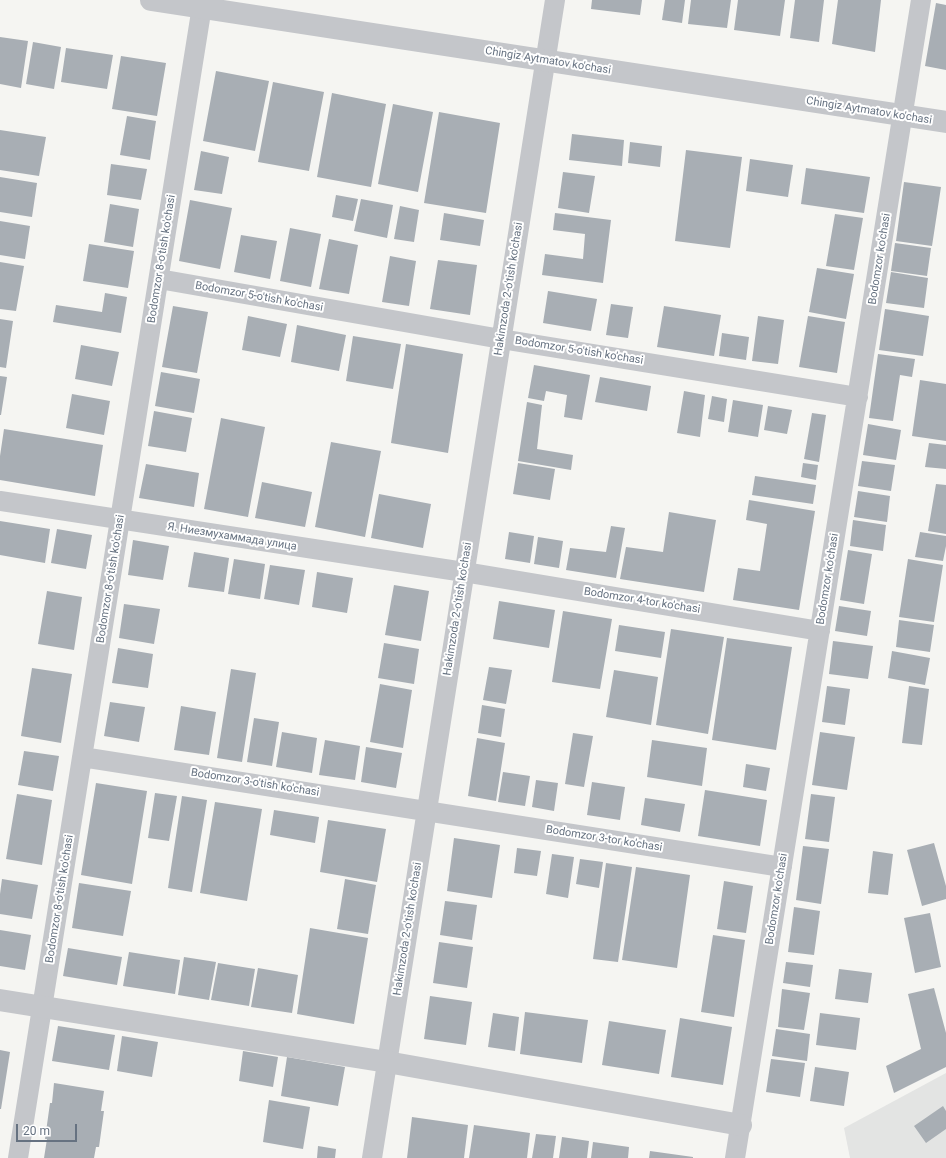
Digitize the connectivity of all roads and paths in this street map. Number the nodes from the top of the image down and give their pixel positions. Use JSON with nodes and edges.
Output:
{"nodes":[{"id":1,"x":151,"y":0,"type":"edge"},
{"id":2,"x":555,"y":0,"type":"edge"},
{"id":3,"x":922,"y":0,"type":"edge"},
{"id":4,"x":203,"y":4,"type":"edge"},
{"id":5,"x":545,"y":61,"type":"junction"},
{"id":6,"x":903,"y":116,"type":"junction"},
{"id":7,"x":946,"y":122,"type":"edge"},
{"id":8,"x":159,"y":279,"type":"junction"},
{"id":9,"x":501,"y":339,"type":"junction"},
{"id":10,"x":858,"y":397,"type":"junction"},
{"id":11,"x":0,"y":501,"type":"edge"},
{"id":12,"x":120,"y":520,"type":"junction"},
{"id":13,"x":464,"y":572,"type":"junction"},
{"id":14,"x":820,"y":631,"type":"junction"},
{"id":15,"x":82,"y":757,"type":"junction"},
{"id":16,"x":427,"y":810,"type":"junction"},
{"id":17,"x":782,"y":867,"type":"junction"},
{"id":18,"x":0,"y":1000,"type":"edge"},
{"id":19,"x":42,"y":1006,"type":"junction"},
{"id":20,"x":387,"y":1062,"type":"junction"},
{"id":21,"x":741,"y":1125,"type":"junction"},
{"id":22,"x":18,"y":1158,"type":"edge"},
{"id":23,"x":372,"y":1158,"type":"edge"},
{"id":24,"x":736,"y":1158,"type":"edge"}],
"edges":[{"from":1,"to":4,"type":"street","name":"Chingiz Aytmatov ko'chasi"},
{"from":2,"to":5,"type":"street","name":"Hakimzoda 2-o'tish ko'chasi"},
{"from":3,"to":6,"type":"street","name":"Bodomzor ko'chasi"},
{"from":4,"to":5,"type":"street","name":"Chingiz Aytmatov ko'chasi"},
{"from":4,"to":8,"type":"street","name":"Bodomzor 8-o'tish ko'chasi"},
{"from":5,"to":6,"type":"street","name":"Chingiz Aytmatov ko'chasi"},
{"from":5,"to":9,"type":"street","name":"Hakimzoda 2-o'tish ko'chasi"},
{"from":6,"to":7,"type":"street","name":"Chingiz Aytmatov ko'chasi"},
{"from":6,"to":10,"type":"street","name":"Bodomzor ko'chasi"},
{"from":8,"to":9,"type":"street","name":"Bodomzor 5-o'tish ko'chasi"},
{"from":8,"to":12,"type":"street","name":"Bodomzor 8-o'tish ko'chasi"},
{"from":9,"to":10,"type":"street","name":"Bodomzor 5-o'tish ko'chasi"},
{"from":9,"to":13,"type":"street","name":"Hakimzoda 2-o'tish ko'chasi"},
{"from":10,"to":14,"type":"street","name":"Bodomzor ko'chasi"},
{"from":11,"to":12,"type":"street","name":"Я. Ниезмухаммада улица"},
{"from":12,"to":13,"type":"street","name":"Я. Ниезмухаммада улица"},
{"from":12,"to":15,"type":"street","name":"Bodomzor 8-o'tish ko'chasi"},
{"from":13,"to":14,"type":"street","name":"Bodomzor 4-tor ko'chasi"},
{"from":13,"to":16,"type":"street","name":"Hakimzoda 2-o'tish ko'chasi"},
{"from":14,"to":17,"type":"street","name":"Bodomzor ko'chasi"},
{"from":15,"to":16,"type":"street","name":"Bodomzor 3-o'tish ko'chasi"},
{"from":15,"to":19,"type":"street","name":"Bodomzor 8-o'tish ko'chasi"},
{"from":16,"to":17,"type":"street","name":"Bodomzor 3-tor ko'chasi"},
{"from":16,"to":20,"type":"street","name":"Hakimzoda 2-o'tish ko'chasi"},
{"from":17,"to":21,"type":"street","name":"Bodomzor ko'chasi"},
{"from":18,"to":19,"type":"street"},
{"from":19,"to":20,"type":"street"},
{"from":19,"to":22,"type":"street","name":"Bodomzor 8-o'tish ko'chasi"},
{"from":20,"to":21,"type":"street"},
{"from":20,"to":23,"type":"street","name":"Hakimzoda 2-o'tish ko'chasi"},
{"from":21,"to":24,"type":"street","name":"Bodomzor ko'chasi"}]}
